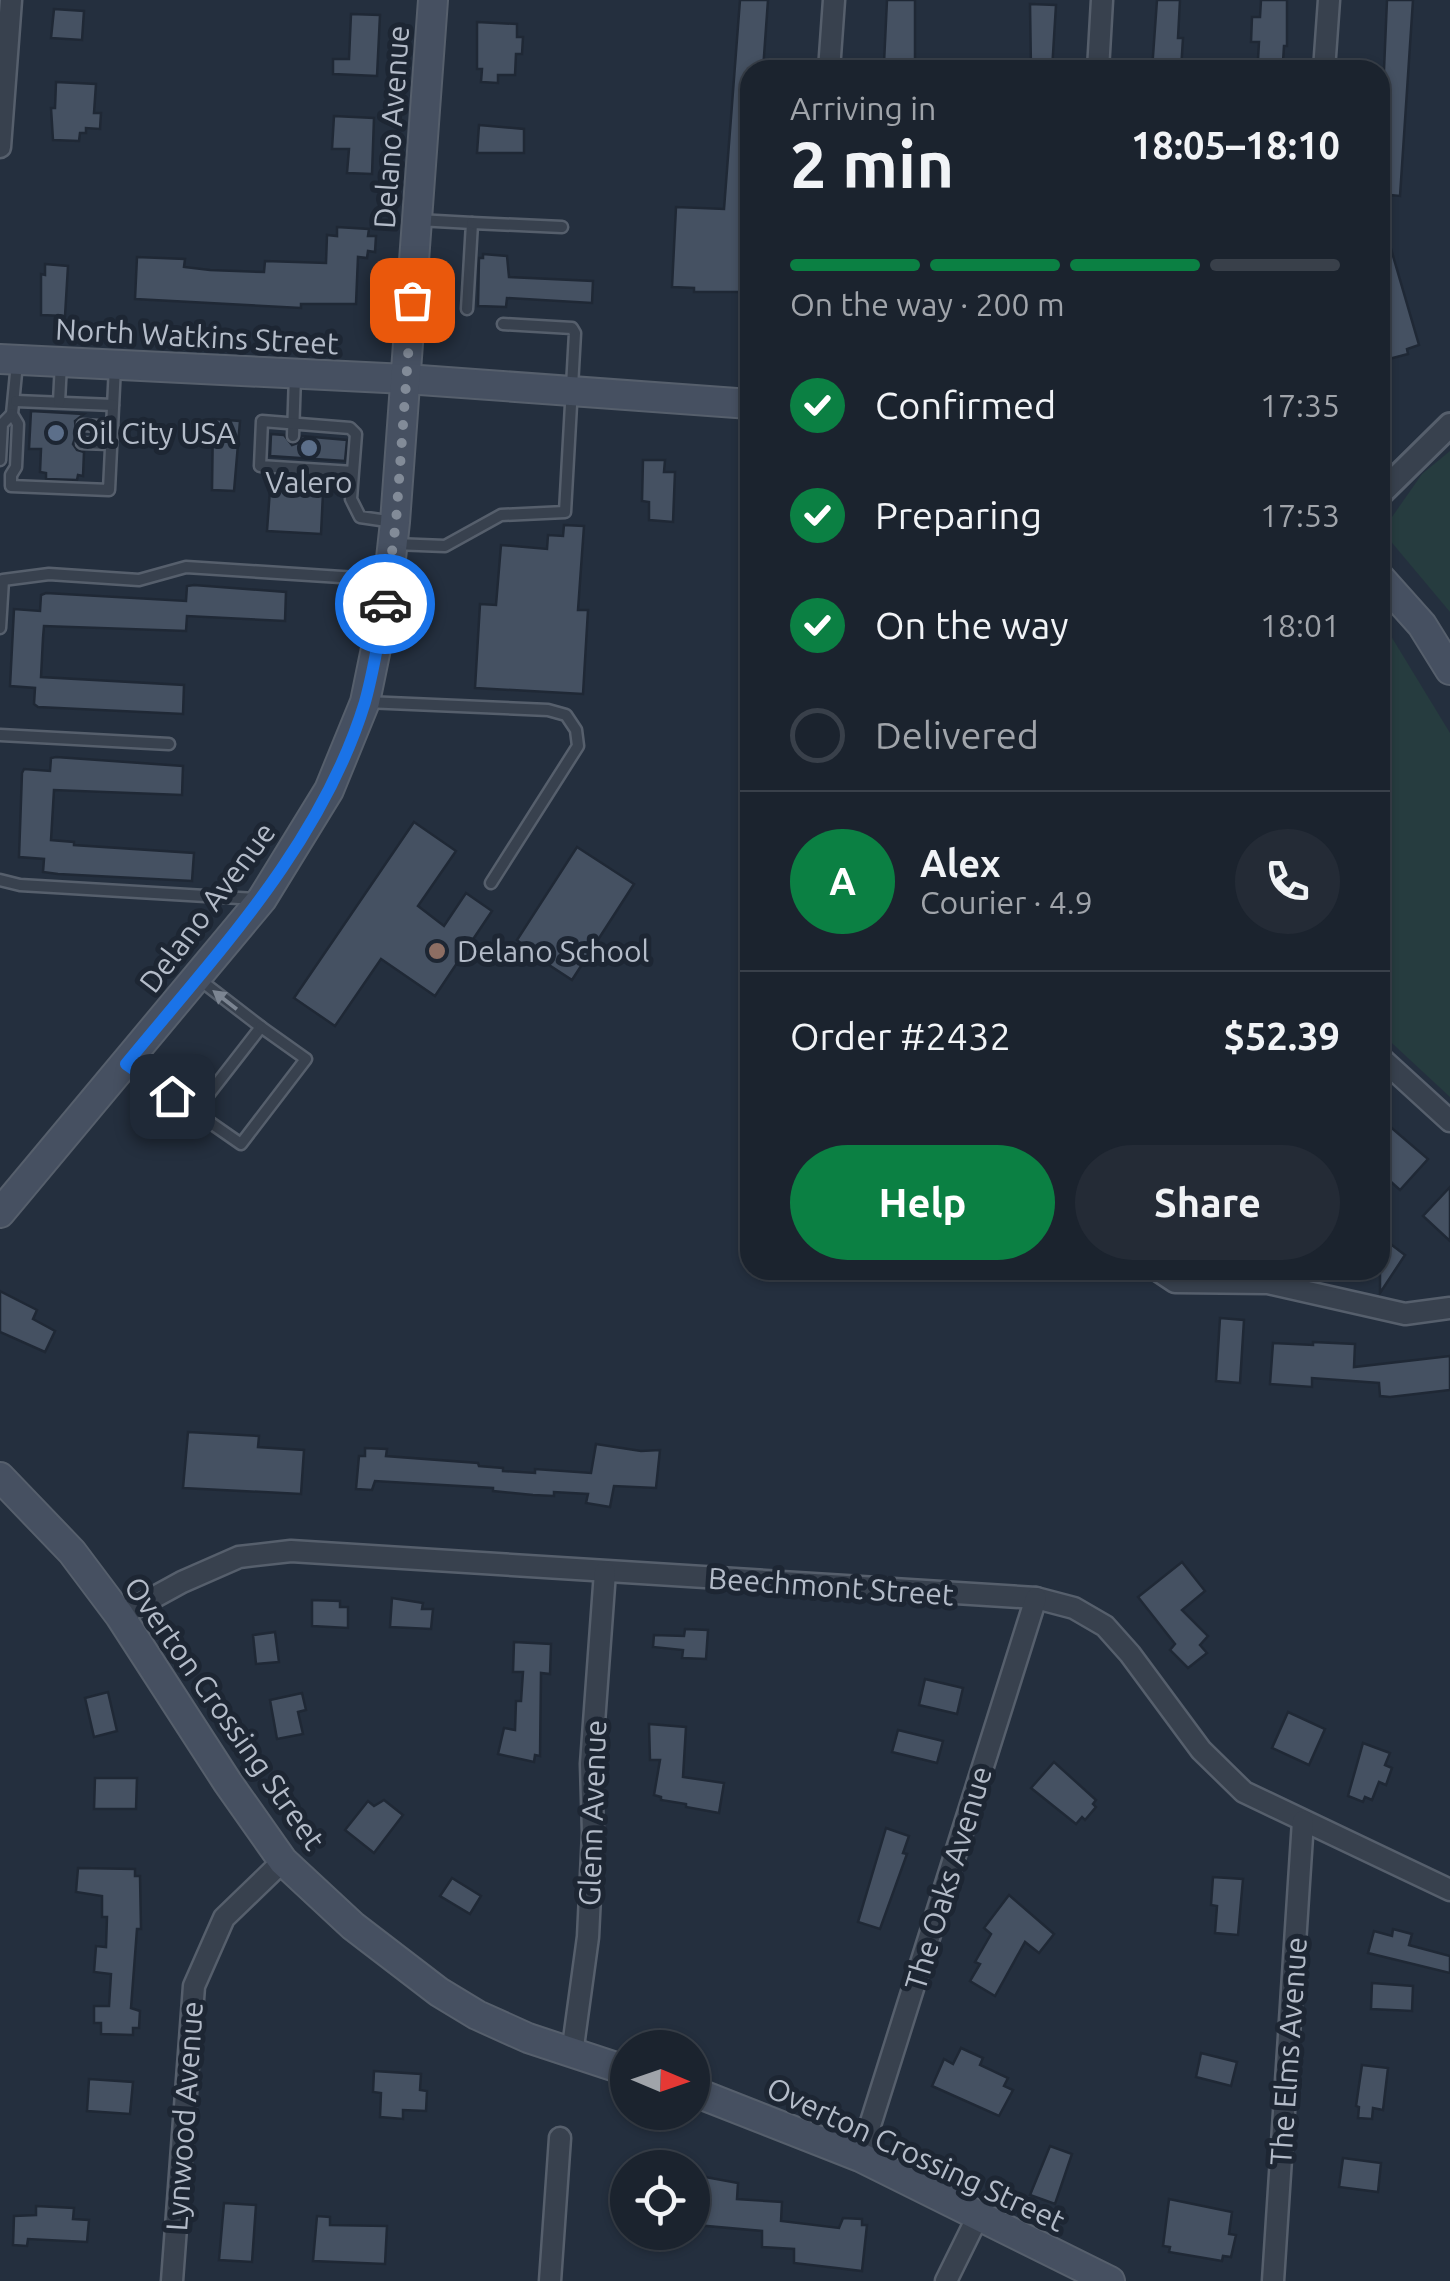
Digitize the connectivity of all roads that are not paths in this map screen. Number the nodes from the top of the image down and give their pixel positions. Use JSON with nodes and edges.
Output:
{"nodes":[{"id":1,"x":11,"y":0,"type":"edge"},
{"id":2,"x":433,"y":0,"type":"edge"},
{"id":3,"x":834,"y":0,"type":"edge"},
{"id":4,"x":1102,"y":0,"type":"edge"},
{"id":5,"x":1330,"y":0,"type":"edge"},
{"id":6,"x":830,"y":60,"type":"edge"},
{"id":7,"x":1099,"y":60,"type":"edge"},
{"id":8,"x":1325,"y":60,"type":"edge"},
{"id":9,"x":0,"y":146,"type":"edge"},
{"id":10,"x":417,"y":220,"type":"junction"},
{"id":11,"x":472,"y":223,"type":"junction"},
{"id":12,"x":562,"y":227,"type":"dead end"},
{"id":13,"x":467,"y":309,"type":"dead end"},
{"id":14,"x":503,"y":324,"type":"dead end"},
{"id":15,"x":9,"y":359,"type":"edge"},
{"id":16,"x":61,"y":362,"type":"junction"},
{"id":17,"x":115,"y":365,"type":"junction"},
{"id":18,"x":295,"y":374,"type":"junction"},
{"id":19,"x":406,"y":379,"type":"junction"},
{"id":20,"x":571,"y":391,"type":"junction"},
{"id":21,"x":16,"y":401,"type":"junction"},
{"id":22,"x":59,"y":402,"type":"junction"},
{"id":23,"x":740,"y":403,"type":"edge"},
{"id":24,"x":113,"y":405,"type":"junction"},
{"id":25,"x":20,"y":420,"type":"junction"},
{"id":26,"x":83,"y":425,"type":"dead end"},
{"id":27,"x":1450,"y":425,"type":"edge"},
{"id":28,"x":112,"y":427,"type":"junction"},
{"id":29,"x":293,"y":430,"type":"junction"},
{"id":30,"x":82,"y":442,"type":"dead end"},
{"id":31,"x":111,"y":444,"type":"junction"},
{"id":32,"x":0,"y":463,"type":"edge"},
{"id":33,"x":353,"y":472,"type":"junction"},
{"id":34,"x":11,"y":475,"type":"junction"},
{"id":35,"x":1390,"y":484,"type":"edge"},
{"id":36,"x":394,"y":533,"type":"junction"},
{"id":37,"x":388,"y":580,"type":"junction"},
{"id":38,"x":1390,"y":589,"type":"edge"},
{"id":39,"x":0,"y":628,"type":"edge"},
{"id":40,"x":1450,"y":670,"type":"edge"},
{"id":41,"x":365,"y":702,"type":"junction"},
{"id":42,"x":0,"y":734,"type":"edge"},
{"id":43,"x":169,"y":744,"type":"dead end"},
{"id":44,"x":0,"y":880,"type":"edge"},
{"id":45,"x":491,"y":883,"type":"dead end"},
{"id":46,"x":262,"y":899,"type":"junction"},
{"id":47,"x":197,"y":978,"type":"junction"},
{"id":48,"x":261,"y":1028,"type":"junction"},
{"id":49,"x":126,"y":1064,"type":"junction"},
{"id":50,"x":1390,"y":1066,"type":"edge"},
{"id":51,"x":195,"y":1112,"type":"junction"},
{"id":52,"x":1450,"y":1121,"type":"edge"},
{"id":53,"x":0,"y":1214,"type":"edge"},
{"id":54,"x":1172,"y":1280,"type":"edge"},
{"id":55,"x":1450,"y":1308,"type":"edge"},
{"id":56,"x":0,"y":1477,"type":"edge"},
{"id":57,"x":605,"y":1572,"type":"junction"},
{"id":58,"x":1036,"y":1598,"type":"junction"},
{"id":59,"x":120,"y":1616,"type":"junction"},
{"id":60,"x":1303,"y":1821,"type":"junction"},
{"id":61,"x":283,"y":1861,"type":"junction"},
{"id":62,"x":1450,"y":1890,"type":"edge"},
{"id":63,"x":572,"y":2054,"type":"junction"},
{"id":64,"x":610,"y":2066,"type":"edge"},
{"id":65,"x":710,"y":2098,"type":"edge"},
{"id":66,"x":560,"y":2138,"type":"dead end"},
{"id":67,"x":860,"y":2157,"type":"junction"},
{"id":68,"x":978,"y":2216,"type":"junction"},
{"id":69,"x":172,"y":2281,"type":"edge"},
{"id":70,"x":550,"y":2281,"type":"edge"},
{"id":71,"x":946,"y":2281,"type":"edge"},
{"id":72,"x":1110,"y":2281,"type":"edge"},
{"id":73,"x":1274,"y":2281,"type":"edge"}],
"edges":[{"from":1,"to":9,"type":"street"},
{"from":2,"to":10,"type":"main road","name":"Delano Avenue"},
{"from":3,"to":6,"type":"street"},
{"from":4,"to":7,"type":"street"},
{"from":5,"to":8,"type":"street"},
{"from":10,"to":11,"type":"lane"},
{"from":10,"to":19,"type":"main road","name":"Delano Avenue"},
{"from":11,"to":12,"type":"lane"},
{"from":11,"to":13,"type":"lane"},
{"from":14,"to":20,"type":"lane"},
{"from":15,"to":16,"type":"main road","name":"North Watkins Street"},
{"from":15,"to":21,"type":"lane"},
{"from":16,"to":17,"type":"main road","name":"North Watkins Street"},
{"from":16,"to":22,"type":"lane"},
{"from":17,"to":18,"type":"main road","name":"North Watkins Street"},
{"from":17,"to":24,"type":"lane"},
{"from":18,"to":19,"type":"main road","name":"North Watkins Street"},
{"from":18,"to":29,"type":"lane"},
{"from":19,"to":20,"type":"main road","name":"North Watkins Street"},
{"from":19,"to":36,"type":"main road","name":"Delano Avenue"},
{"from":20,"to":23,"type":"main road","name":"North Watkins Street"},
{"from":20,"to":36,"type":"lane"},
{"from":21,"to":22,"type":"lane"},
{"from":21,"to":25,"type":"lane"},
{"from":22,"to":24,"type":"lane"},
{"from":24,"to":28,"type":"lane"},
{"from":25,"to":32,"type":"lane"},
{"from":25,"to":34,"type":"lane"},
{"from":26,"to":28,"type":"lane"},
{"from":27,"to":35,"type":"street"},
{"from":28,"to":31,"type":"lane"},
{"from":29,"to":33,"type":"lane"},
{"from":29,"to":33,"type":"lane"},
{"from":30,"to":31,"type":"lane"},
{"from":31,"to":34,"type":"lane"},
{"from":32,"to":34,"type":"lane"},
{"from":33,"to":36,"type":"lane"},
{"from":36,"to":37,"type":"main road","name":"Delano Avenue"},
{"from":37,"to":39,"type":"lane"},
{"from":37,"to":41,"type":"main road","name":"Delano Avenue"},
{"from":38,"to":40,"type":"main road"},
{"from":41,"to":45,"type":"lane"},
{"from":41,"to":46,"type":"main road","name":"Delano Avenue"},
{"from":42,"to":43,"type":"lane"},
{"from":44,"to":46,"type":"lane"},
{"from":46,"to":47,"type":"main road","name":"Delano Avenue"},
{"from":48,"to":47,"type":"lane","one_way":true},
{"from":47,"to":49,"type":"main road","name":"Delano Avenue"},
{"from":48,"to":51,"type":"lane"},
{"from":48,"to":51,"type":"lane"},
{"from":49,"to":51,"type":"lane"},
{"from":49,"to":53,"type":"main road","name":"Delano Avenue"},
{"from":50,"to":52,"type":"street"},
{"from":54,"to":55,"type":"street"},
{"from":56,"to":59,"type":"main road","name":"Overton Crossing Street"},
{"from":57,"to":58,"type":"street","name":"Beechmont Street"},
{"from":57,"to":59,"type":"street","name":"Beechmont Street"},
{"from":57,"to":63,"type":"street","name":"Glenn Avenue"},
{"from":58,"to":60,"type":"street","name":"Beechmont Street"},
{"from":58,"to":67,"type":"street","name":"The Oaks Avenue"},
{"from":59,"to":61,"type":"main road","name":"Overton Crossing Street"},
{"from":60,"to":62,"type":"street","name":"Beechmont Street"},
{"from":60,"to":73,"type":"street","name":"The Elms Avenue"},
{"from":61,"to":63,"type":"main road","name":"Overton Crossing Street"},
{"from":61,"to":69,"type":"street","name":"Lynwood Avenue"},
{"from":63,"to":64,"type":"main road","name":"Overton Crossing Street"},
{"from":65,"to":67,"type":"main road","name":"Overton Crossing Street"},
{"from":66,"to":70,"type":"street"},
{"from":67,"to":68,"type":"main road","name":"Overton Crossing Street"},
{"from":68,"to":71,"type":"street"},
{"from":68,"to":72,"type":"main road","name":"Overton Crossing Street"}]}
